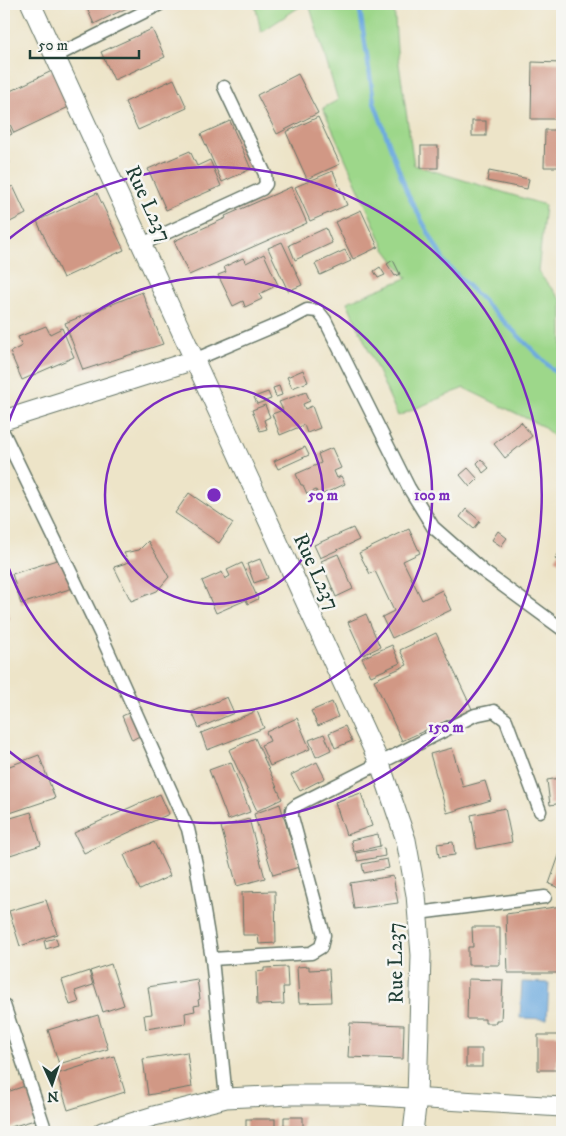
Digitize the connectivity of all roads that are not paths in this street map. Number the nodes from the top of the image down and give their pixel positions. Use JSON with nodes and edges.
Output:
{"nodes":[{"id":1,"x":31,"y":4,"type":"edge"},
{"id":2,"x":160,"y":4,"type":"edge"},
{"id":3,"x":56,"y":56,"type":"junction"},
{"id":4,"x":224,"y":87,"type":"dead end"},
{"id":5,"x":142,"y":244,"type":"junction"},
{"id":6,"x":194,"y":360,"type":"junction"},
{"id":7,"x":4,"y":420,"type":"edge"},
{"id":8,"x":4,"y":434,"type":"edge"},
{"id":9,"x":562,"y":630,"type":"edge"},
{"id":10,"x":380,"y":764,"type":"junction"},
{"id":11,"x":540,"y":811,"type":"dead end"},
{"id":12,"x":545,"y":897,"type":"dead end"},
{"id":13,"x":418,"y":913,"type":"junction"},
{"id":14,"x":212,"y":959,"type":"junction"},
{"id":15,"x":4,"y":1005,"type":"edge"},
{"id":16,"x":226,"y":1098,"type":"junction"},
{"id":17,"x":416,"y":1098,"type":"junction"},
{"id":18,"x":562,"y":1107,"type":"edge"},
{"id":19,"x":46,"y":1132,"type":"edge"},
{"id":20,"x":102,"y":1132,"type":"edge"},
{"id":21,"x":413,"y":1132,"type":"edge"}],
"edges":[{"from":1,"to":3,"type":"street","name":"Rue L237"},
{"from":2,"to":3,"type":"street"},
{"from":3,"to":5,"type":"street","name":"Rue L237"},
{"from":4,"to":5,"type":"street"},
{"from":5,"to":6,"type":"street","name":"Rue L237"},
{"from":6,"to":7,"type":"street"},
{"from":6,"to":9,"type":"street"},
{"from":6,"to":10,"type":"street","name":"Rue L237"},
{"from":8,"to":14,"type":"street"},
{"from":10,"to":11,"type":"street"},
{"from":10,"to":13,"type":"street","name":"Rue L237"},
{"from":10,"to":14,"type":"street"},
{"from":12,"to":13,"type":"street"},
{"from":13,"to":17,"type":"street","name":"Rue L237"},
{"from":14,"to":16,"type":"street"},
{"from":15,"to":19,"type":"street"},
{"from":16,"to":17,"type":"street"},
{"from":16,"to":20,"type":"street"},
{"from":17,"to":18,"type":"street"},
{"from":17,"to":21,"type":"street","name":"Rue L237"}]}
